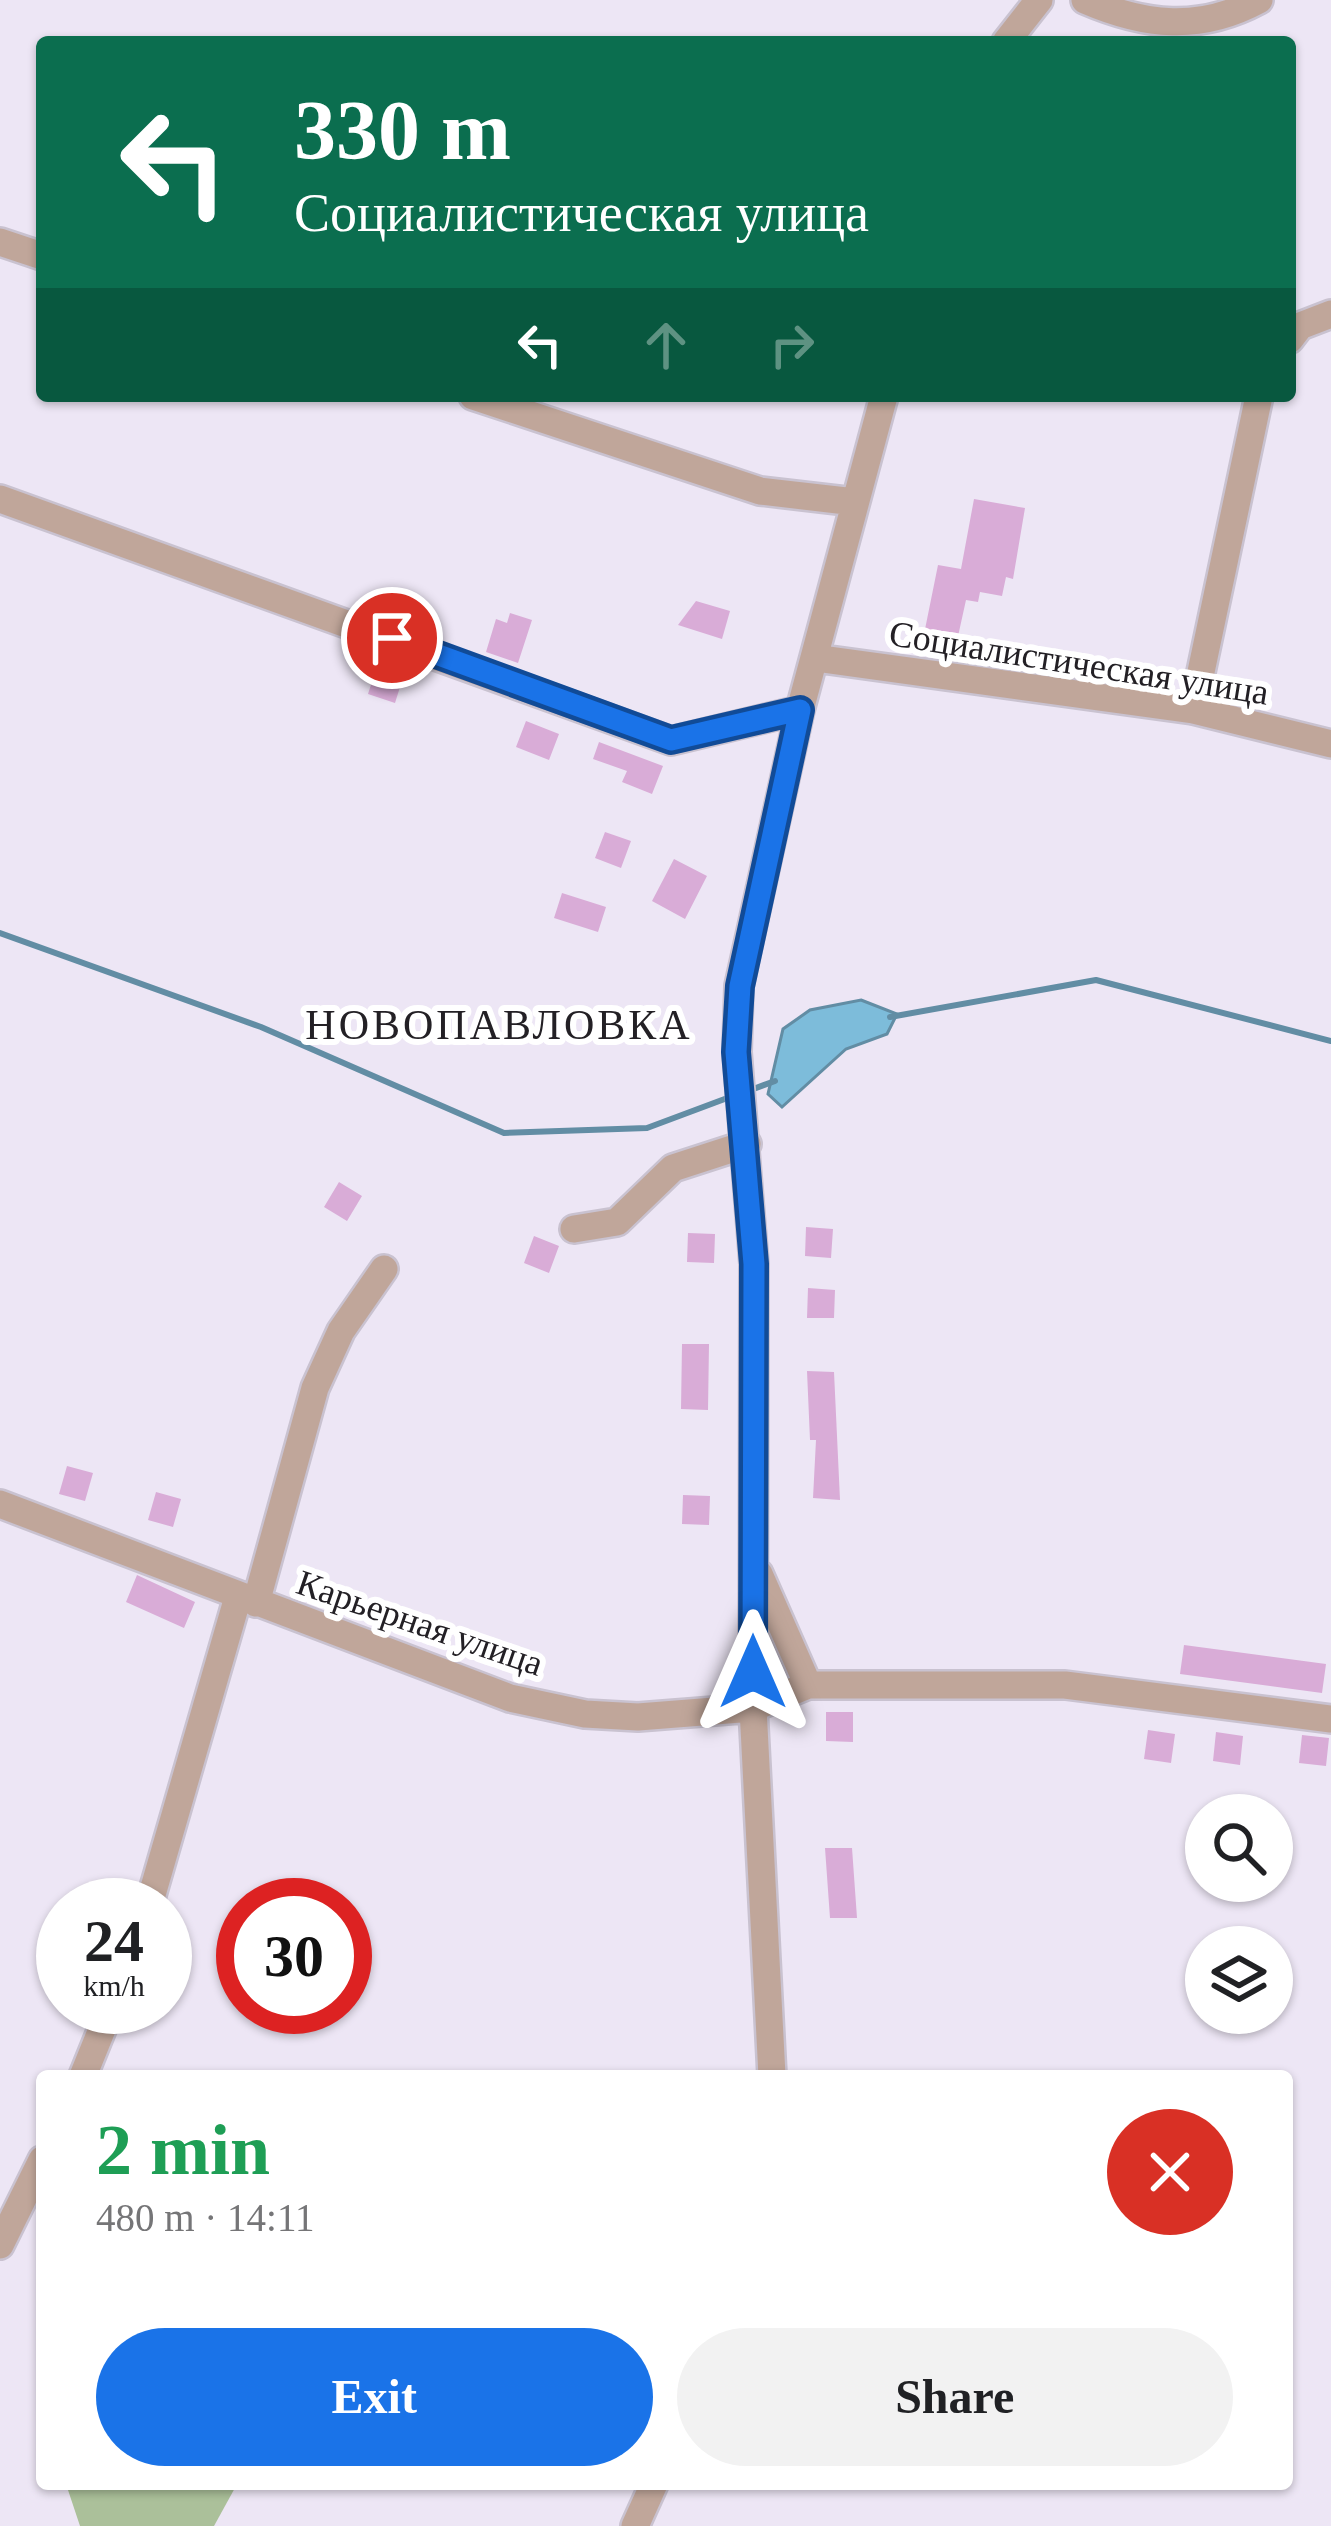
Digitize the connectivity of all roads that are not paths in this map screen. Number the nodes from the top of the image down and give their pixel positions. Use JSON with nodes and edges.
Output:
{"nodes":[{"id":1,"x":1039,"y":0,"type":"edge"},
{"id":2,"x":1085,"y":0,"type":"edge"},
{"id":3,"x":1258,"y":0,"type":"edge"},
{"id":4,"x":1011,"y":36,"type":"edge"},
{"id":5,"x":0,"y":242,"type":"edge"},
{"id":6,"x":36,"y":254,"type":"edge"},
{"id":7,"x":1331,"y":314,"type":"edge"},
{"id":8,"x":1296,"y":331,"type":"edge"},
{"id":9,"x":490,"y":402,"type":"edge"},
{"id":10,"x":882,"y":402,"type":"edge"},
{"id":11,"x":1258,"y":402,"type":"edge"},
{"id":12,"x":0,"y":499,"type":"edge"},
{"id":13,"x":855,"y":502,"type":"junction"},
{"id":14,"x":815,"y":658,"type":"junction"},
{"id":15,"x":800,"y":710,"type":"junction"},
{"id":16,"x":1193,"y":710,"type":"junction"},
{"id":17,"x":1331,"y":744,"type":"edge"},
{"id":18,"x":746,"y":1133,"type":"junction"},
{"id":19,"x":574,"y":1229,"type":"dead end"},
{"id":20,"x":385,"y":1269,"type":"dead end"},
{"id":21,"x":0,"y":1504,"type":"edge"},
{"id":22,"x":753,"y":1561,"type":"junction"},
{"id":23,"x":247,"y":1600,"type":"junction"},
{"id":24,"x":808,"y":1685,"type":"junction"},
{"id":25,"x":753,"y":1708,"type":"junction"},
{"id":26,"x":1331,"y":1719,"type":"edge"},
{"id":27,"x":158,"y":1878,"type":"edge"},
{"id":28,"x":100,"y":2034,"type":"edge"},
{"id":29,"x":85,"y":2070,"type":"edge"},
{"id":30,"x":772,"y":2070,"type":"edge"},
{"id":31,"x":36,"y":2172,"type":"edge"},
{"id":32,"x":0,"y":2246,"type":"edge"},
{"id":33,"x":651,"y":2490,"type":"edge"},
{"id":34,"x":635,"y":2526,"type":"edge"}],
"edges":[{"from":1,"to":4,"type":"street"},
{"from":2,"to":3,"type":"street"},
{"from":5,"to":6,"type":"street"},
{"from":7,"to":8,"type":"street"},
{"from":9,"to":13,"type":"street"},
{"from":10,"to":13,"type":"street"},
{"from":11,"to":16,"type":"street"},
{"from":12,"to":15,"type":"street"},
{"from":13,"to":14,"type":"street"},
{"from":14,"to":15,"type":"street"},
{"from":14,"to":16,"type":"street","name":"Социалистическая улица"},
{"from":15,"to":18,"type":"street"},
{"from":16,"to":17,"type":"street","name":"Социалистическая улица"},
{"from":18,"to":19,"type":"street"},
{"from":18,"to":22,"type":"street"},
{"from":20,"to":23,"type":"street"},
{"from":21,"to":23,"type":"street","name":"Карьерная улица"},
{"from":22,"to":24,"type":"street"},
{"from":22,"to":25,"type":"street"},
{"from":23,"to":25,"type":"street","name":"Карьерная улица"},
{"from":23,"to":27,"type":"street"},
{"from":24,"to":25,"type":"street","name":"Карьерная улица"},
{"from":24,"to":26,"type":"street","name":"Карьерная улица"},
{"from":25,"to":30,"type":"street"},
{"from":28,"to":29,"type":"street"},
{"from":31,"to":32,"type":"street"},
{"from":33,"to":34,"type":"street"}]}
